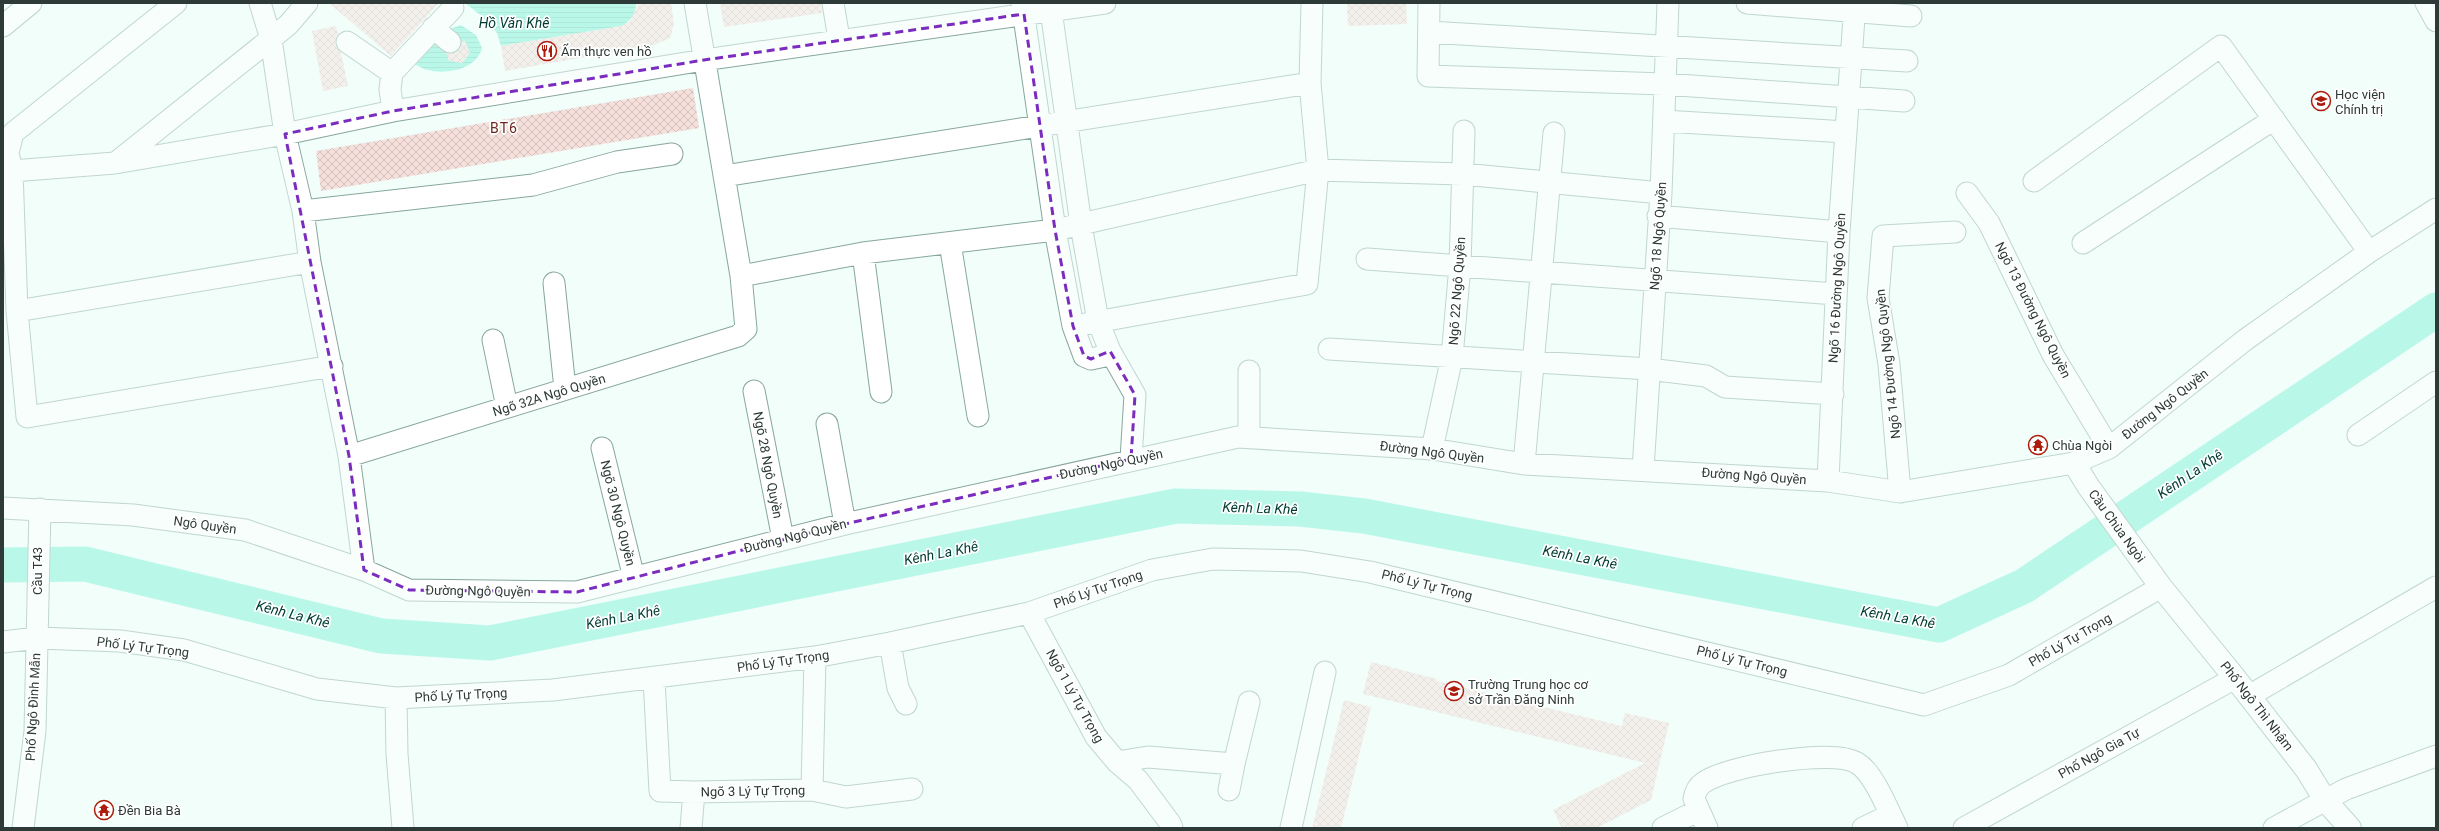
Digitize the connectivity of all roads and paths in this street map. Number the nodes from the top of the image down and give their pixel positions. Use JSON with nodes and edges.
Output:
{"nodes":[{"id":1,"x":31,"y":3,"type":"edge"},
{"id":2,"x":176,"y":3,"type":"edge"},
{"id":3,"x":260,"y":3,"type":"edge"},
{"id":4,"x":307,"y":3,"type":"edge"},
{"id":5,"x":695,"y":3,"type":"edge"},
{"id":6,"x":833,"y":3,"type":"edge"},
{"id":7,"x":1105,"y":3,"type":"edge"},
{"id":8,"x":1312,"y":3,"type":"edge"},
{"id":9,"x":1429,"y":3,"type":"edge"},
{"id":10,"x":1668,"y":3,"type":"edge"},
{"id":11,"x":1747,"y":3,"type":"edge"},
{"id":12,"x":2426,"y":3,"type":"edge"},
{"id":13,"x":1036,"y":7,"type":"edge"},
{"id":14,"x":1855,"y":7,"type":"edge"},
{"id":15,"x":453,"y":8,"type":"dead end"},
{"id":16,"x":1911,"y":16,"type":"dead end"},
{"id":17,"x":2436,"y":21,"type":"edge"},
{"id":18,"x":3,"y":26,"type":"edge"},
{"id":19,"x":433,"y":28,"type":"junction"},
{"id":20,"x":1429,"y":32,"type":"junction"},
{"id":21,"x":271,"y":39,"type":"junction"},
{"id":22,"x":838,"y":39,"type":"junction"},
{"id":23,"x":347,"y":42,"type":"dead end"},
{"id":24,"x":450,"y":42,"type":"dead end"},
{"id":25,"x":1668,"y":46,"type":"junction"},
{"id":26,"x":1850,"y":58,"type":"junction"},
{"id":27,"x":704,"y":60,"type":"junction"},
{"id":28,"x":1907,"y":61,"type":"dead end"},
{"id":29,"x":392,"y":73,"type":"junction"},
{"id":30,"x":1310,"y":83,"type":"junction"},
{"id":31,"x":1664,"y":84,"type":"junction"},
{"id":32,"x":1849,"y":96,"type":"junction"},
{"id":33,"x":1904,"y":101,"type":"dead end"},
{"id":34,"x":393,"y":111,"type":"junction"},
{"id":35,"x":2274,"y":119,"type":"junction"},
{"id":36,"x":1664,"y":121,"type":"junction"},
{"id":37,"x":1066,"y":122,"type":"junction"},
{"id":38,"x":1040,"y":126,"type":"junction"},
{"id":39,"x":1464,"y":131,"type":"dead end"},
{"id":40,"x":1846,"y":132,"type":"junction"},
{"id":41,"x":1554,"y":133,"type":"dead end"},
{"id":42,"x":285,"y":134,"type":"junction"},
{"id":43,"x":672,"y":154,"type":"dead end"},
{"id":44,"x":116,"y":163,"type":"junction"},
{"id":45,"x":1318,"y":170,"type":"junction"},
{"id":46,"x":12,"y":171,"type":"junction"},
{"id":47,"x":1463,"y":174,"type":"junction"},
{"id":48,"x":724,"y":176,"type":"junction"},
{"id":49,"x":2034,"y":181,"type":"dead end"},
{"id":50,"x":1550,"y":184,"type":"junction"},
{"id":51,"x":1661,"y":193,"type":"junction"},
{"id":52,"x":1967,"y":194,"type":"dead end"},
{"id":53,"x":2436,"y":208,"type":"edge"},
{"id":54,"x":303,"y":211,"type":"junction"},
{"id":55,"x":1658,"y":216,"type":"junction"},
{"id":56,"x":1081,"y":225,"type":"junction"},
{"id":57,"x":1055,"y":230,"type":"junction"},
{"id":58,"x":1839,"y":232,"type":"junction"},
{"id":59,"x":1955,"y":232,"type":"dead end"},
{"id":60,"x":950,"y":243,"type":"junction"},
{"id":61,"x":2083,"y":243,"type":"dead end"},
{"id":62,"x":10,"y":249,"type":"edge"},
{"id":63,"x":2369,"y":252,"type":"junction"},
{"id":64,"x":863,"y":253,"type":"junction"},
{"id":65,"x":1367,"y":259,"type":"dead end"},
{"id":66,"x":310,"y":262,"type":"junction"},
{"id":67,"x":1460,"y":266,"type":"junction"},
{"id":68,"x":1543,"y":272,"type":"junction"},
{"id":69,"x":741,"y":276,"type":"junction"},
{"id":70,"x":1654,"y":282,"type":"junction"},
{"id":71,"x":554,"y":283,"type":"dead end"},
{"id":72,"x":1836,"y":294,"type":"junction"},
{"id":73,"x":17,"y":312,"type":"junction"},
{"id":74,"x":1098,"y":321,"type":"junction"},
{"id":75,"x":1073,"y":326,"type":"junction"},
{"id":76,"x":493,"y":340,"type":"dead end"},
{"id":77,"x":1329,"y":348,"type":"dead end"},
{"id":78,"x":1110,"y":351,"type":"junction"},
{"id":79,"x":1452,"y":357,"type":"junction"},
{"id":80,"x":1532,"y":362,"type":"junction"},
{"id":81,"x":332,"y":366,"type":"junction"},
{"id":82,"x":1649,"y":370,"type":"junction"},
{"id":83,"x":1249,"y":371,"type":"dead end"},
{"id":84,"x":2436,"y":382,"type":"edge"},
{"id":85,"x":565,"y":390,"type":"junction"},
{"id":86,"x":754,"y":391,"type":"dead end"},
{"id":87,"x":881,"y":392,"type":"dead end"},
{"id":88,"x":1832,"y":394,"type":"junction"},
{"id":89,"x":507,"y":407,"type":"junction"},
{"id":90,"x":978,"y":416,"type":"dead end"},
{"id":91,"x":827,"y":424,"type":"dead end"},
{"id":92,"x":2358,"y":435,"type":"dead end"},
{"id":93,"x":1249,"y":436,"type":"junction"},
{"id":94,"x":602,"y":448,"type":"dead end"},
{"id":95,"x":2109,"y":448,"type":"junction"},
{"id":96,"x":1432,"y":449,"type":"junction"},
{"id":97,"x":349,"y":456,"type":"junction"},
{"id":98,"x":1131,"y":459,"type":"junction"},
{"id":99,"x":2074,"y":463,"type":"junction"},
{"id":100,"x":1524,"y":464,"type":"junction"},
{"id":101,"x":1643,"y":469,"type":"junction"},
{"id":102,"x":1828,"y":481,"type":"junction"},
{"id":103,"x":1900,"y":492,"type":"junction"},
{"id":104,"x":3,"y":508,"type":"edge"},
{"id":105,"x":40,"y":509,"type":"junction"},
{"id":106,"x":845,"y":524,"type":"junction"},
{"id":107,"x":783,"y":539,"type":"junction"},
{"id":108,"x":364,"y":570,"type":"junction"},
{"id":109,"x":634,"y":578,"type":"junction"},
{"id":110,"x":2161,"y":587,"type":"junction"},
{"id":111,"x":2436,"y":588,"type":"edge"},
{"id":112,"x":37,"y":610,"type":"joint"},
{"id":113,"x":1029,"y":613,"type":"junction"},
{"id":114,"x":37,"y":638,"type":"junction"},
{"id":115,"x":3,"y":642,"type":"edge"},
{"id":116,"x":890,"y":643,"type":"junction"},
{"id":117,"x":815,"y":657,"type":"junction"},
{"id":118,"x":1325,"y":672,"type":"dead end"},
{"id":119,"x":2235,"y":678,"type":"junction"},
{"id":120,"x":654,"y":679,"type":"junction"},
{"id":121,"x":2249,"y":696,"type":"junction"},
{"id":122,"x":396,"y":698,"type":"junction"},
{"id":123,"x":1249,"y":702,"type":"dead end"},
{"id":124,"x":906,"y":704,"type":"dead end"},
{"id":125,"x":2436,"y":756,"type":"edge"},
{"id":126,"x":1117,"y":762,"type":"junction"},
{"id":127,"x":1234,"y":764,"type":"junction"},
{"id":128,"x":912,"y":789,"type":"dead end"},
{"id":129,"x":812,"y":790,"type":"junction"},
{"id":130,"x":1229,"y":790,"type":"dead end"},
{"id":131,"x":694,"y":792,"type":"junction"},
{"id":132,"x":2325,"y":800,"type":"junction"},
{"id":133,"x":1702,"y":820,"type":"edge"},
{"id":134,"x":1894,"y":822,"type":"edge"},
{"id":135,"x":2282,"y":826,"type":"edge"},
{"id":136,"x":23,"y":828,"type":"edge"},
{"id":137,"x":403,"y":828,"type":"edge"},
{"id":138,"x":691,"y":828,"type":"edge"},
{"id":139,"x":1172,"y":828,"type":"edge"},
{"id":140,"x":1292,"y":828,"type":"edge"},
{"id":141,"x":1663,"y":828,"type":"edge"},
{"id":142,"x":1863,"y":828,"type":"edge"},
{"id":143,"x":1964,"y":828,"type":"edge"},
{"id":144,"x":2350,"y":828,"type":"edge"}],
"edges":[{"from":1,"to":18,"type":"street"},
{"from":2,"to":46,"type":"street"},
{"from":3,"to":21,"type":"street"},
{"from":4,"to":21,"type":"street"},
{"from":5,"to":27,"type":"street"},
{"from":6,"to":22,"type":"street"},
{"from":7,"to":13,"type":"street"},
{"from":8,"to":30,"type":"street"},
{"from":9,"to":20,"type":"street"},
{"from":10,"to":25,"type":"street","name":"Ngõ 18 Ngô Quyền"},
{"from":11,"to":14,"type":"street"},
{"from":12,"to":17,"type":"street"},
{"from":13,"to":22,"type":"street"},
{"from":13,"to":37,"type":"street"},
{"from":13,"to":38,"type":"street"},
{"from":14,"to":16,"type":"street"},
{"from":14,"to":26,"type":"street","name":"Ngõ 16 Đường Ngô Quyền"},
{"from":15,"to":19,"type":"street"},
{"from":19,"to":24,"type":"street"},
{"from":19,"to":29,"type":"street"},
{"from":20,"to":25,"type":"street"},
{"from":20,"to":31,"type":"street"},
{"from":21,"to":42,"type":"street"},
{"from":21,"to":44,"type":"street"},
{"from":22,"to":27,"type":"street"},
{"from":23,"to":29,"type":"street"},
{"from":25,"to":26,"type":"street"},
{"from":25,"to":31,"type":"street","name":"Ngõ 18 Ngô Quyền"},
{"from":26,"to":28,"type":"street"},
{"from":26,"to":32,"type":"street","name":"Ngõ 16 Đường Ngô Quyền"},
{"from":27,"to":34,"type":"street"},
{"from":27,"to":48,"type":"street"},
{"from":29,"to":34,"type":"street"},
{"from":30,"to":37,"type":"street"},
{"from":30,"to":45,"type":"street"},
{"from":31,"to":32,"type":"street"},
{"from":31,"to":36,"type":"street","name":"Ngõ 18 Ngô Quyền"},
{"from":32,"to":33,"type":"street"},
{"from":32,"to":40,"type":"street","name":"Ngõ 16 Đường Ngô Quyền"},
{"from":34,"to":42,"type":"street"},
{"from":35,"to":49,"type":"street"},
{"from":35,"to":61,"type":"street"},
{"from":35,"to":63,"type":"street"},
{"from":36,"to":40,"type":"street"},
{"from":36,"to":51,"type":"street","name":"Ngõ 18 Ngô Quyền"},
{"from":37,"to":38,"type":"street"},
{"from":37,"to":56,"type":"street"},
{"from":38,"to":48,"type":"street"},
{"from":38,"to":57,"type":"street"},
{"from":39,"to":47,"type":"street","name":"Ngõ 22 Ngô Quyền"},
{"from":40,"to":58,"type":"street","name":"Ngõ 16 Đường Ngô Quyền"},
{"from":41,"to":50,"type":"street"},
{"from":42,"to":44,"type":"street"},
{"from":42,"to":54,"type":"street"},
{"from":43,"to":54,"type":"street"},
{"from":44,"to":46,"type":"street"},
{"from":45,"to":47,"type":"street"},
{"from":45,"to":56,"type":"street"},
{"from":45,"to":74,"type":"street"},
{"from":46,"to":62,"type":"street"},
{"from":47,"to":50,"type":"street"},
{"from":47,"to":67,"type":"street","name":"Ngõ 22 Ngô Quyền"},
{"from":48,"to":69,"type":"street"},
{"from":50,"to":51,"type":"street"},
{"from":50,"to":68,"type":"street"},
{"from":51,"to":55,"type":"street","name":"Ngõ 18 Ngô Quyền"},
{"from":52,"to":95,"type":"street","name":"Ngõ 13 Đường Ngô Quyền"},
{"from":53,"to":63,"type":"street","name":"Đường Ngô Quyền"},
{"from":54,"to":66,"type":"street"},
{"from":55,"to":58,"type":"street"},
{"from":55,"to":70,"type":"street","name":"Ngõ 18 Ngô Quyền"},
{"from":56,"to":57,"type":"street"},
{"from":56,"to":74,"type":"street"},
{"from":57,"to":60,"type":"street"},
{"from":57,"to":75,"type":"street"},
{"from":58,"to":72,"type":"street","name":"Ngõ 16 Đường Ngô Quyền"},
{"from":59,"to":103,"type":"street","name":"Ngõ 14 Đường Ngô Quyền"},
{"from":60,"to":64,"type":"street"},
{"from":60,"to":90,"type":"street"},
{"from":62,"to":73,"type":"street"},
{"from":63,"to":95,"type":"street","name":"Đường Ngô Quyền"},
{"from":64,"to":69,"type":"street"},
{"from":64,"to":87,"type":"street"},
{"from":65,"to":67,"type":"street"},
{"from":66,"to":73,"type":"street"},
{"from":66,"to":81,"type":"street"},
{"from":67,"to":68,"type":"street"},
{"from":67,"to":79,"type":"street","name":"Ngõ 22 Ngô Quyền"},
{"from":68,"to":70,"type":"street"},
{"from":68,"to":80,"type":"street"},
{"from":69,"to":85,"type":"street","name":"Ngõ 32A Ngô Quyền"},
{"from":70,"to":72,"type":"street"},
{"from":70,"to":82,"type":"street","name":"Ngõ 18 Ngô Quyền"},
{"from":71,"to":85,"type":"street"},
{"from":72,"to":88,"type":"street","name":"Ngõ 16 Đường Ngô Quyền"},
{"from":73,"to":81,"type":"street"},
{"from":74,"to":75,"type":"street"},
{"from":74,"to":78,"type":"street"},
{"from":75,"to":78,"type":"street"},
{"from":76,"to":89,"type":"street"},
{"from":77,"to":79,"type":"street"},
{"from":78,"to":98,"type":"street"},
{"from":79,"to":80,"type":"street"},
{"from":79,"to":96,"type":"street","name":"Ngõ 22 Ngô Quyền"},
{"from":80,"to":82,"type":"street"},
{"from":80,"to":100,"type":"street"},
{"from":81,"to":97,"type":"street"},
{"from":82,"to":88,"type":"street"},
{"from":82,"to":101,"type":"street","name":"Ngõ 18 Ngô Quyền"},
{"from":83,"to":93,"type":"street"},
{"from":84,"to":92,"type":"street"},
{"from":85,"to":89,"type":"street","name":"Ngõ 32A Ngô Quyền"},
{"from":86,"to":107,"type":"street","name":"Ngõ 28 Ngô Quyền"},
{"from":88,"to":102,"type":"street","name":"Ngõ 16 Đường Ngô Quyền"},
{"from":89,"to":97,"type":"street","name":"Ngõ 32A Ngô Quyền"},
{"from":91,"to":106,"type":"street"},
{"from":93,"to":96,"type":"street","name":"Đường Ngô Quyền"},
{"from":93,"to":98,"type":"street","name":"Đường Ngô Quyền"},
{"from":94,"to":109,"type":"street","name":"Ngõ 30 Ngô Quyền"},
{"from":95,"to":99,"type":"street","name":"Đường Ngô Quyền"},
{"from":96,"to":100,"type":"street","name":"Đường Ngô Quyền"},
{"from":97,"to":108,"type":"street"},
{"from":98,"to":106,"type":"street","name":"Đường Ngô Quyền"},
{"from":99,"to":103,"type":"street","name":"Đường Ngô Quyền"},
{"from":99,"to":110,"type":"main road","name":"Cầu Chùa Ngòi"},
{"from":100,"to":101,"type":"street","name":"Đường Ngô Quyền"},
{"from":101,"to":102,"type":"street","name":"Đường Ngô Quyền"},
{"from":102,"to":103,"type":"street","name":"Đường Ngô Quyền"},
{"from":104,"to":105,"type":"street"},
{"from":105,"to":108,"type":"street","name":"Ngô Quyền"},
{"from":105,"to":112,"type":"street","name":"Cầu T43"},
{"from":106,"to":107,"type":"street","name":"Đường Ngô Quyền"},
{"from":107,"to":109,"type":"street","name":"Đường Ngô Quyền"},
{"from":108,"to":109,"type":"street","name":"Đường Ngô Quyền"},
{"from":110,"to":113,"type":"street","name":"Phố Lý Tự Trọng"},
{"from":110,"to":119,"type":"main road","name":"Phố Ngô Thì Nhậm"},
{"from":111,"to":121,"type":"street"},
{"from":112,"to":114,"type":"street","name":"Phố Ngô Đình Mẫn"},
{"from":113,"to":116,"type":"street","name":"Phố Lý Tự Trọng"},
{"from":113,"to":126,"type":"street","name":"Ngõ 1 Lý Tự Trọng"},
{"from":114,"to":115,"type":"street","name":"Phố Lý Tự Trọng"},
{"from":114,"to":122,"type":"street","name":"Phố Lý Tự Trọng"},
{"from":114,"to":136,"type":"street","name":"Phố Ngô Đình Mẫn"},
{"from":116,"to":117,"type":"street","name":"Phố Lý Tự Trọng"},
{"from":116,"to":124,"type":"street"},
{"from":117,"to":120,"type":"street","name":"Phố Lý Tự Trọng"},
{"from":117,"to":129,"type":"street","name":"Ngõ 3 Lý Tự Trọng"},
{"from":118,"to":140,"type":"street"},
{"from":119,"to":121,"type":"main road","name":"Phố Ngô Thì Nhậm"},
{"from":119,"to":143,"type":"street","name":"Phố Ngô Gia Tự"},
{"from":120,"to":122,"type":"street","name":"Phố Lý Tự Trọng"},
{"from":120,"to":131,"type":"street"},
{"from":121,"to":132,"type":"main road","name":"Phố Ngô Thì Nhậm"},
{"from":122,"to":137,"type":"street"},
{"from":123,"to":127,"type":"street"},
{"from":125,"to":132,"type":"street"},
{"from":126,"to":127,"type":"street"},
{"from":126,"to":139,"type":"street","name":"Ngõ 1 Lý Tự Trọng"},
{"from":127,"to":130,"type":"street"},
{"from":128,"to":129,"type":"street"},
{"from":129,"to":131,"type":"street","name":"Ngõ 3 Lý Tự Trọng"},
{"from":131,"to":138,"type":"street","name":"Ngõ 3 Lý Tự Trọng"},
{"from":132,"to":135,"type":"street"},
{"from":132,"to":144,"type":"main road","name":"Phố Ngô Thì Nhậm"},
{"from":133,"to":134,"type":"street"},
{"from":133,"to":141,"type":"street"},
{"from":134,"to":142,"type":"street"}]}
